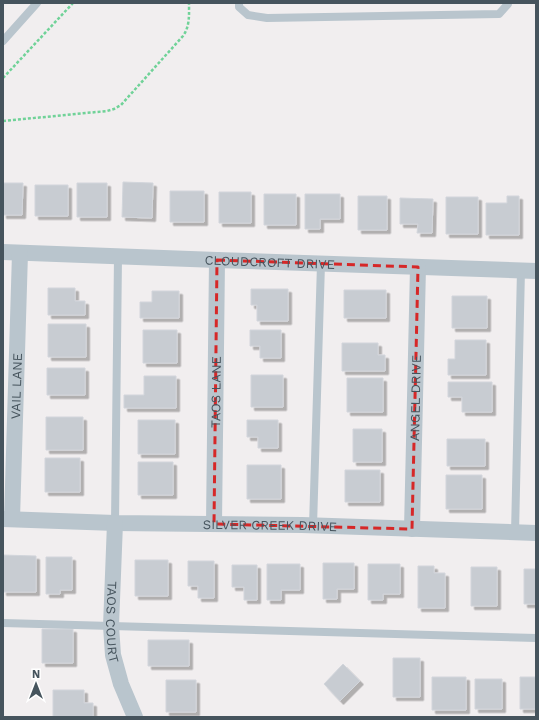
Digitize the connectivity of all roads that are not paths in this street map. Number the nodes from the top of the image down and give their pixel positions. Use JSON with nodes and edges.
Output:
{"nodes":[{"id":1,"x":37,"y":3,"type":"edge"},
{"id":2,"x":239,"y":3,"type":"edge"},
{"id":3,"x":508,"y":3,"type":"edge"},
{"id":4,"x":3,"y":41,"type":"edge"},
{"id":5,"x":3,"y":252,"type":"edge"},
{"id":6,"x":20,"y":253,"type":"junction"},
{"id":7,"x":118,"y":257,"type":"junction"},
{"id":8,"x":217,"y":260,"type":"junction"},
{"id":9,"x":321,"y":264,"type":"junction"},
{"id":10,"x":418,"y":267,"type":"junction"},
{"id":11,"x":528,"y":271,"type":"edge"},
{"id":12,"x":8,"y":519,"type":"edge"},
{"id":13,"x":115,"y":523,"type":"junction"},
{"id":14,"x":214,"y":524,"type":"junction"},
{"id":15,"x":313,"y":526,"type":"junction"},
{"id":16,"x":412,"y":529,"type":"junction"},
{"id":17,"x":515,"y":533,"type":"junction"},
{"id":18,"x":536,"y":533,"type":"edge"},
{"id":19,"x":3,"y":623,"type":"edge"},
{"id":20,"x":111,"y":626,"type":"junction"},
{"id":21,"x":536,"y":638,"type":"edge"},
{"id":22,"x":135,"y":717,"type":"edge"}],
"edges":[{"from":1,"to":4,"type":"lane"},
{"from":2,"to":3,"type":"lane"},
{"from":5,"to":6,"type":"street","name":"CLOUDCROFT DRIVE"},
{"from":6,"to":7,"type":"street","name":"CLOUDCROFT DRIVE"},
{"from":6,"to":12,"type":"street","name":"VAIL LANE"},
{"from":7,"to":8,"type":"street","name":"CLOUDCROFT DRIVE"},
{"from":7,"to":13,"type":"lane"},
{"from":8,"to":9,"type":"street","name":"CLOUDCROFT DRIVE"},
{"from":8,"to":14,"type":"street","name":"TAOS LANE"},
{"from":9,"to":10,"type":"street","name":"CLOUDCROFT DRIVE"},
{"from":9,"to":15,"type":"lane"},
{"from":10,"to":11,"type":"street","name":"CLOUDCROFT DRIVE"},
{"from":10,"to":16,"type":"street","name":"ANGEL DRIVE"},
{"from":11,"to":17,"type":"lane"},
{"from":12,"to":13,"type":"street","name":"SILVER CREEK DRIVE"},
{"from":13,"to":14,"type":"street","name":"SILVER CREEK DRIVE"},
{"from":13,"to":20,"type":"street","name":"TAOS COURT"},
{"from":14,"to":15,"type":"street","name":"SILVER CREEK DRIVE"},
{"from":15,"to":16,"type":"street","name":"SILVER CREEK DRIVE"},
{"from":16,"to":17,"type":"street","name":"SILVER CREEK DRIVE"},
{"from":17,"to":18,"type":"street","name":"SILVER CREEK DRIVE"},
{"from":19,"to":20,"type":"lane"},
{"from":20,"to":21,"type":"lane"},
{"from":20,"to":22,"type":"street","name":"TAOS COURT"}]}
